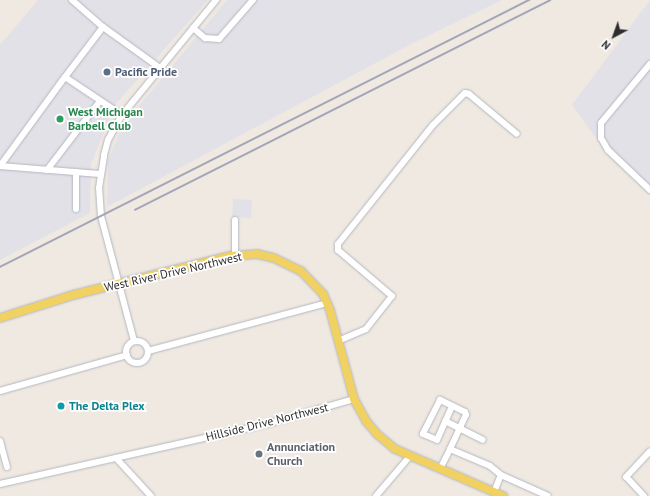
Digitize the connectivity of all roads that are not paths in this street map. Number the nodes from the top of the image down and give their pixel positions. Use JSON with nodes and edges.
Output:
{"nodes":[{"id":1,"x":72,"y":0,"type":"edge"},
{"id":2,"x":216,"y":0,"type":"edge"},
{"id":3,"x":253,"y":0,"type":"edge"},
{"id":4,"x":103,"y":27,"type":"junction"},
{"id":5,"x":193,"y":28,"type":"junction"},
{"id":6,"x":650,"y":64,"type":"edge"},
{"id":7,"x":160,"y":68,"type":"junction"},
{"id":8,"x":65,"y":77,"type":"junction"},
{"id":9,"x":100,"y":101,"type":"junction"},
{"id":10,"x":122,"y":115,"type":"junction"},
{"id":11,"x":517,"y":134,"type":"dead end"},
{"id":12,"x":0,"y":166,"type":"edge"},
{"id":13,"x":47,"y":170,"type":"junction"},
{"id":14,"x":76,"y":172,"type":"junction"},
{"id":15,"x":100,"y":174,"type":"junction"},
{"id":16,"x":650,"y":190,"type":"edge"},
{"id":17,"x":76,"y":209,"type":"dead end"},
{"id":18,"x":235,"y":220,"type":"dead end"},
{"id":19,"x":235,"y":255,"type":"junction"},
{"id":20,"x":119,"y":285,"type":"junction"},
{"id":21,"x":327,"y":303,"type":"junction"},
{"id":22,"x":0,"y":318,"type":"edge"},
{"id":23,"x":134,"y":341,"type":"junction"},
{"id":24,"x":338,"y":341,"type":"junction"},
{"id":25,"x":148,"y":351,"type":"junction"},
{"id":26,"x":127,"y":356,"type":"junction"},
{"id":27,"x":0,"y":391,"type":"edge"},
{"id":28,"x":354,"y":399,"type":"junction"},
{"id":29,"x":452,"y":406,"type":"junction"},
{"id":30,"x":445,"y":422,"type":"junction"},
{"id":31,"x":460,"y":428,"type":"junction"},
{"id":32,"x":483,"y":440,"type":"dead end"},
{"id":33,"x":0,"y":441,"type":"edge"},
{"id":34,"x":450,"y":449,"type":"junction"},
{"id":35,"x":650,"y":451,"type":"edge"},
{"id":36,"x":410,"y":456,"type":"junction"},
{"id":37,"x":116,"y":458,"type":"junction"},
{"id":38,"x":8,"y":467,"type":"dead end"},
{"id":39,"x":440,"y":469,"type":"junction"},
{"id":40,"x":501,"y":475,"type":"junction"},
{"id":41,"x":0,"y":484,"type":"edge"},
{"id":42,"x":490,"y":493,"type":"edge"},
{"id":43,"x":151,"y":496,"type":"edge"},
{"id":44,"x":376,"y":496,"type":"edge"},
{"id":45,"x":503,"y":496,"type":"edge"},
{"id":46,"x":548,"y":496,"type":"edge"},
{"id":47,"x":644,"y":496,"type":"edge"}],
"edges":[{"from":1,"to":4,"type":"street"},
{"from":2,"to":5,"type":"street"},
{"from":3,"to":5,"type":"street"},
{"from":4,"to":7,"type":"street"},
{"from":4,"to":8,"type":"street"},
{"from":5,"to":7,"type":"street"},
{"from":6,"to":16,"type":"street"},
{"from":7,"to":10,"type":"street"},
{"from":8,"to":9,"type":"street"},
{"from":8,"to":12,"type":"street"},
{"from":9,"to":10,"type":"street"},
{"from":9,"to":13,"type":"street"},
{"from":10,"to":15,"type":"street"},
{"from":11,"to":24,"type":"street"},
{"from":12,"to":13,"type":"street"},
{"from":13,"to":14,"type":"street"},
{"from":14,"to":15,"type":"street"},
{"from":14,"to":17,"type":"street"},
{"from":15,"to":20,"type":"street"},
{"from":18,"to":19,"type":"street"},
{"from":19,"to":20,"type":"main road","name":"West River Drive Northwest"},
{"from":19,"to":21,"type":"main road","name":"West River Drive Northwest"},
{"from":20,"to":22,"type":"main road","name":"West River Drive Northwest"},
{"from":20,"to":23,"type":"street"},
{"from":21,"to":24,"type":"main road","name":"West River Drive Northwest"},
{"from":21,"to":25,"type":"street"},
{"from":23,"to":25,"type":"street"},
{"from":23,"to":26,"type":"street"},
{"from":24,"to":28,"type":"main road","name":"West River Drive Northwest"},
{"from":25,"to":26,"type":"street"},
{"from":26,"to":27,"type":"street"},
{"from":28,"to":36,"type":"main road"},
{"from":28,"to":37,"type":"street","name":"Hillside Drive Northwest"},
{"from":29,"to":30,"type":"street"},
{"from":29,"to":30,"type":"street"},
{"from":29,"to":31,"type":"street"},
{"from":30,"to":31,"type":"street"},
{"from":31,"to":32,"type":"street"},
{"from":31,"to":34,"type":"street"},
{"from":33,"to":38,"type":"street"},
{"from":34,"to":39,"type":"street"},
{"from":34,"to":40,"type":"street"},
{"from":35,"to":47,"type":"street"},
{"from":36,"to":39,"type":"main road"},
{"from":36,"to":44,"type":"street"},
{"from":37,"to":41,"type":"street","name":"Hillside Drive Northwest"},
{"from":37,"to":43,"type":"street"},
{"from":39,"to":42,"type":"main road"},
{"from":40,"to":42,"type":"street"},
{"from":40,"to":46,"type":"street"},
{"from":42,"to":45,"type":"main road"}]}
